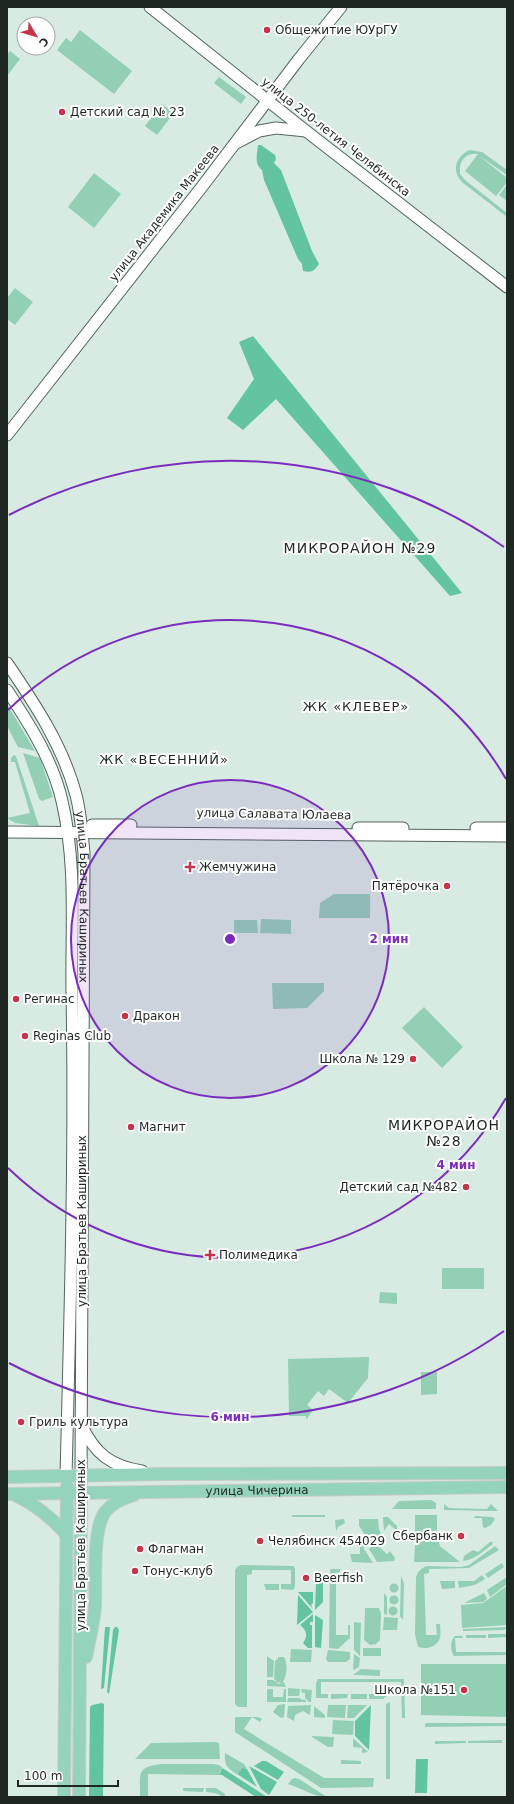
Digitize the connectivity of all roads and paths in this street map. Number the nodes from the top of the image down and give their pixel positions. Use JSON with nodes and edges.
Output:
{"nodes":[{"id":1,"x":150,"y":7,"type":"edge"},
{"id":2,"x":341,"y":7,"type":"edge"},
{"id":3,"x":267,"y":100,"type":"junction"},
{"id":4,"x":306,"y":131,"type":"junction"},
{"id":5,"x":233,"y":144,"type":"junction"},
{"id":6,"x":507,"y":287,"type":"edge"},
{"id":7,"x":7,"y":435,"type":"edge"},
{"id":8,"x":7,"y":663,"type":"edge"},
{"id":9,"x":7,"y":690,"type":"edge"},
{"id":10,"x":507,"y":828,"type":"edge"},
{"id":11,"x":82,"y":829,"type":"junction"},
{"id":12,"x":68,"y":830,"type":"junction"},
{"id":13,"x":7,"y":832,"type":"edge"},
{"id":14,"x":507,"y":836,"type":"edge"},
{"id":15,"x":78,"y":937,"type":"junction"},
{"id":16,"x":81,"y":1424,"type":"junction"},
{"id":17,"x":157,"y":1474,"type":"junction"},
{"id":18,"x":507,"y":1474,"type":"edge"},
{"id":19,"x":66,"y":1476,"type":"junction"},
{"id":20,"x":81,"y":1476,"type":"junction"},
{"id":21,"x":7,"y":1477,"type":"edge"},
{"id":22,"x":507,"y":1487,"type":"edge"},
{"id":23,"x":156,"y":1492,"type":"junction"},
{"id":24,"x":67,"y":1493,"type":"junction"},
{"id":25,"x":80,"y":1493,"type":"junction"},
{"id":26,"x":10,"y":1494,"type":"edge"},
{"id":27,"x":66,"y":1534,"type":"junction"},
{"id":28,"x":80,"y":1686,"type":"junction"},
{"id":29,"x":64,"y":1797,"type":"edge"},
{"id":30,"x":79,"y":1797,"type":"edge"}],
"edges":[{"from":1,"to":3,"type":"main road","name":"улица 250-летия Челябинска"},
{"from":2,"to":3,"type":"main road","name":"улица Академика Макеева"},
{"from":3,"to":4,"type":"main road","name":"улица 250-летия Челябинска"},
{"from":3,"to":5,"type":"main road","name":"улица Академика Макеева"},
{"from":4,"to":5,"type":"main road"},
{"from":4,"to":6,"type":"main road","name":"улица 250-летия Челябинска"},
{"from":5,"to":7,"type":"main road","name":"улица Академика Макеева"},
{"from":8,"to":11,"type":"main road","name":"улица Братьев Кашириных"},
{"from":9,"to":12,"type":"main road","name":"улица Братьев Кашириных"},
{"from":10,"to":11,"type":"main road","name":"улица Салавата Юлаева"},
{"from":11,"to":12,"type":"main road","name":"улица Салавата Юлаева"},
{"from":11,"to":14,"type":"main road","name":"улица Салавата Юлаева"},
{"from":11,"to":15,"type":"main road","name":"улица Братьев Кашириных"},
{"from":12,"to":13,"type":"main road","name":"улица Салавата Юлаева"},
{"from":12,"to":15,"type":"main road","name":"улица Братьев Кашириных"},
{"from":15,"to":16,"type":"main road","name":"улица Братьев Кашириных"},
{"from":15,"to":19,"type":"main road","name":"улица Братьев Кашириных"},
{"from":16,"to":17,"type":"main road"},
{"from":16,"to":20,"type":"main road","name":"улица Братьев Кашириных"},
{"from":17,"to":18,"type":"main road","name":"улица Чичерина"},
{"from":17,"to":20,"type":"main road","name":"улица Чичерина"},
{"from":19,"to":20,"type":"main road","name":"улица Чичерина"},
{"from":19,"to":21,"type":"main road","name":"улица Чичерина"},
{"from":19,"to":24,"type":"main road","name":"улица Братьев Кашириных"},
{"from":20,"to":25,"type":"main road","name":"улица Братьев Кашириных"},
{"from":22,"to":23,"type":"main road","name":"улица Чичерина"},
{"from":23,"to":25,"type":"main road","name":"улица Чичерина"},
{"from":23,"to":28,"type":"main road"},
{"from":24,"to":25,"type":"main road","name":"улица Чичерина"},
{"from":24,"to":26,"type":"main road","name":"улица Чичерина"},
{"from":24,"to":27,"type":"main road","name":"улица Братьев Кашириных"},
{"from":25,"to":28,"type":"main road","name":"улица Братьев Кашириных"},
{"from":26,"to":27,"type":"main road"},
{"from":27,"to":29,"type":"main road","name":"улица Братьев Кашириных"},
{"from":28,"to":30,"type":"main road","name":"улица Братьев Кашириных"}]}
